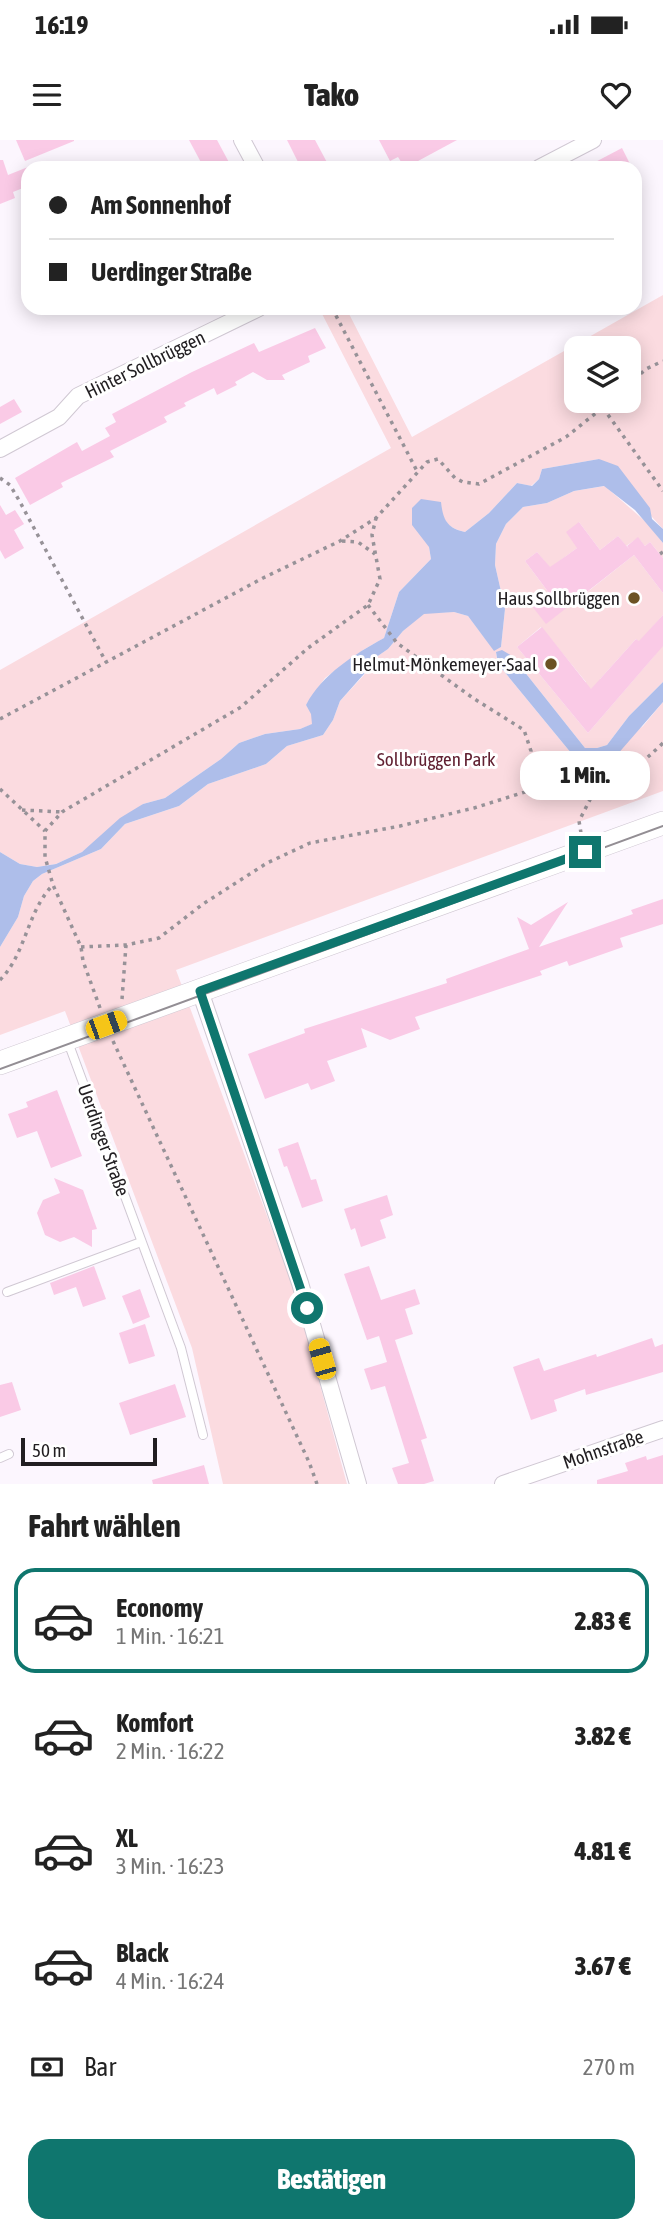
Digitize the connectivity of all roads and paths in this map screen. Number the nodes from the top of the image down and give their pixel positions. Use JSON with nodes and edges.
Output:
{"nodes":[{"id":1,"x":242,"y":140,"type":"edge"},
{"id":2,"x":593,"y":140,"type":"edge"},
{"id":3,"x":253,"y":161,"type":"edge"},
{"id":4,"x":552,"y":161,"type":"edge"},
{"id":5,"x":245,"y":315,"type":"edge"},
{"id":6,"x":336,"y":315,"type":"edge"},
{"id":7,"x":663,"y":362,"type":"edge"},
{"id":8,"x":641,"y":373,"type":"edge"},
{"id":9,"x":597,"y":413,"type":"edge"},
{"id":10,"x":607,"y":413,"type":"edge"},
{"id":11,"x":0,"y":449,"type":"edge"},
{"id":12,"x":417,"y":471,"type":"junction"},
{"id":13,"x":0,"y":478,"type":"edge"},
{"id":14,"x":663,"y":491,"type":"edge"},
{"id":15,"x":376,"y":518,"type":"junction"},
{"id":16,"x":340,"y":541,"type":"junction"},
{"id":17,"x":377,"y":555,"type":"junction"},
{"id":18,"x":368,"y":605,"type":"junction"},
{"id":19,"x":106,"y":662,"type":"junction"},
{"id":20,"x":0,"y":719,"type":"edge"},
{"id":21,"x":662,"y":745,"type":"edge"},
{"id":22,"x":597,"y":786,"type":"junction"},
{"id":23,"x":0,"y":789,"type":"edge"},
{"id":24,"x":527,"y":791,"type":"junction"},
{"id":25,"x":22,"y":810,"type":"junction"},
{"id":26,"x":62,"y":812,"type":"junction"},
{"id":27,"x":663,"y":823,"type":"edge"},
{"id":28,"x":45,"y":831,"type":"junction"},
{"id":29,"x":585,"y":852,"type":"junction"},
{"id":30,"x":53,"y":885,"type":"junction"},
{"id":31,"x":126,"y":945,"type":"junction"},
{"id":32,"x":80,"y":947,"type":"junction"},
{"id":33,"x":0,"y":980,"type":"edge"},
{"id":34,"x":200,"y":991,"type":"junction"},
{"id":35,"x":113,"y":1023,"type":"junction"},
{"id":36,"x":67,"y":1039,"type":"junction"},
{"id":37,"x":0,"y":1063,"type":"edge"},
{"id":38,"x":141,"y":1242,"type":"junction"},
{"id":39,"x":7,"y":1292,"type":"dead end"},
{"id":40,"x":663,"y":1429,"type":"edge"},
{"id":41,"x":203,"y":1435,"type":"dead end"},
{"id":42,"x":9,"y":1454,"type":"dead end"},
{"id":43,"x":0,"y":1458,"type":"edge"},
{"id":44,"x":317,"y":1484,"type":"edge"},
{"id":45,"x":358,"y":1484,"type":"edge"},
{"id":46,"x":503,"y":1484,"type":"edge"}],
"edges":[{"from":1,"to":3,"type":"street"},
{"from":2,"to":4,"type":"street"},
{"from":5,"to":11,"type":"street","name":"Hinter Sollbrüggen"},
{"from":6,"to":12,"type":"path"},
{"from":7,"to":8,"type":"path"},
{"from":9,"to":12,"type":"path"},
{"from":10,"to":14,"type":"path"},
{"from":12,"to":15,"type":"path"},
{"from":13,"to":19,"type":"path"},
{"from":15,"to":16,"type":"path"},
{"from":15,"to":17,"type":"path"},
{"from":16,"to":17,"type":"path"},
{"from":16,"to":19,"type":"path"},
{"from":17,"to":18,"type":"path"},
{"from":18,"to":24,"type":"path"},
{"from":18,"to":26,"type":"path"},
{"from":19,"to":20,"type":"path"},
{"from":21,"to":22,"type":"path"},
{"from":22,"to":24,"type":"path"},
{"from":22,"to":29,"type":"path"},
{"from":23,"to":25,"type":"path"},
{"from":24,"to":31,"type":"path"},
{"from":25,"to":26,"type":"path"},
{"from":25,"to":28,"type":"path"},
{"from":26,"to":28,"type":"path"},
{"from":27,"to":29,"type":"main road"},
{"from":28,"to":30,"type":"path"},
{"from":29,"to":34,"type":"main road"},
{"from":30,"to":32,"type":"path"},
{"from":30,"to":33,"type":"path"},
{"from":31,"to":32,"type":"path"},
{"from":31,"to":35,"type":"path"},
{"from":32,"to":35,"type":"path"},
{"from":34,"to":35,"type":"main road"},
{"from":34,"to":45,"type":"street"},
{"from":35,"to":36,"type":"main road"},
{"from":35,"to":44,"type":"path"},
{"from":36,"to":37,"type":"main road"},
{"from":36,"to":38,"type":"lane","name":"Uerdinger Straße"},
{"from":38,"to":39,"type":"lane"},
{"from":38,"to":41,"type":"lane","name":"Uerdinger Straße"},
{"from":40,"to":46,"type":"street","name":"Mohnstraße"},
{"from":42,"to":43,"type":"lane"}]}
